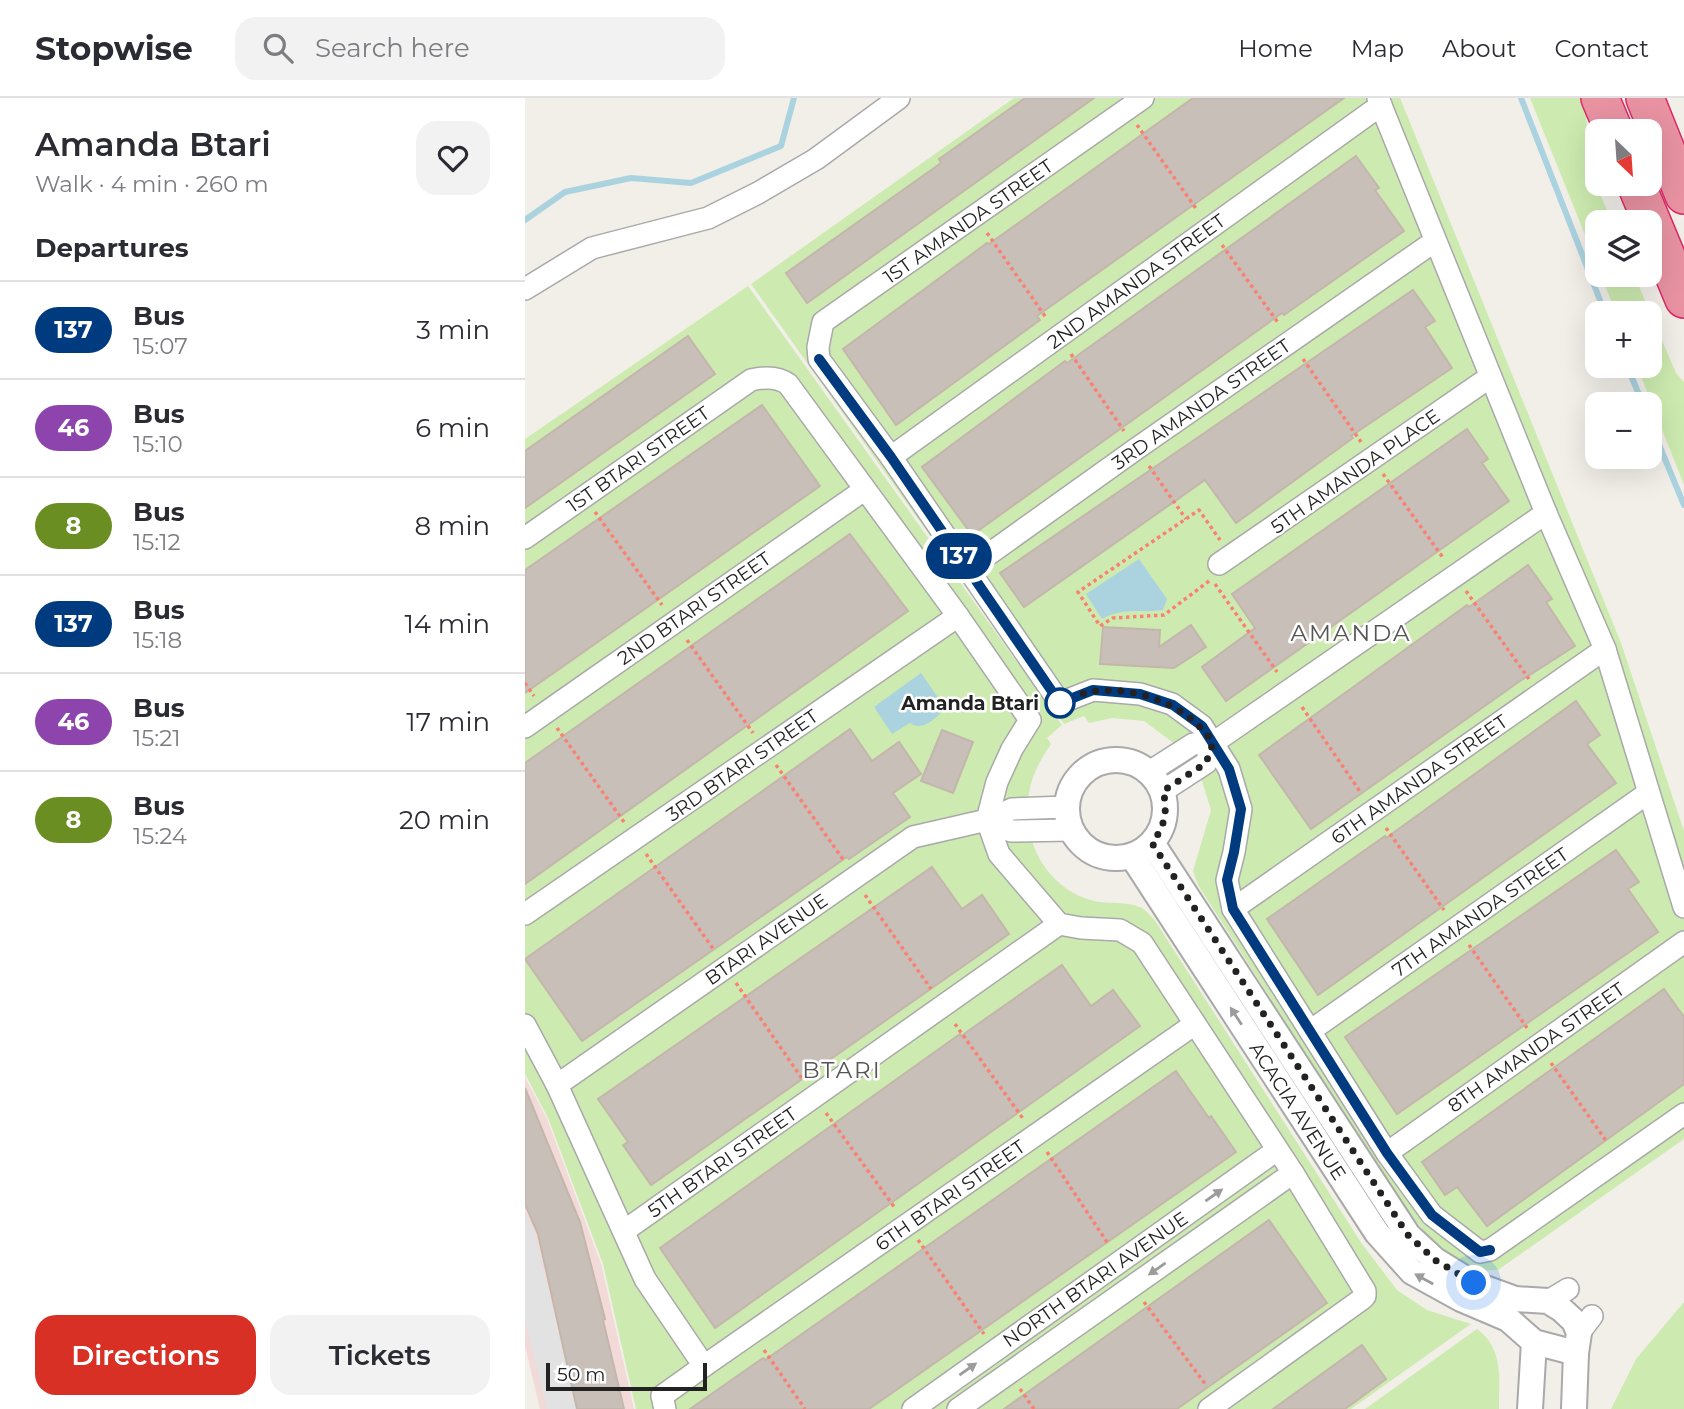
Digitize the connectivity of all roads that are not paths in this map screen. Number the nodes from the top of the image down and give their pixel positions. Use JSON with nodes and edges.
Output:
{"nodes":[{"id":1,"x":899,"y":98,"type":"edge"},
{"id":2,"x":1600,"y":98,"type":"edge"},
{"id":3,"x":1644,"y":98,"type":"edge"},
{"id":4,"x":1379,"y":101,"type":"edge"},
{"id":5,"x":1135,"y":104,"type":"edge"},
{"id":6,"x":1609,"y":119,"type":"edge"},
{"id":7,"x":1684,"y":195,"type":"edge"},
{"id":8,"x":1641,"y":196,"type":"edge"},
{"id":9,"x":1435,"y":242,"type":"junction"},
{"id":10,"x":525,"y":289,"type":"edge"},
{"id":11,"x":1684,"y":299,"type":"edge"},
{"id":12,"x":1490,"y":377,"type":"junction"},
{"id":13,"x":891,"y":457,"type":"junction"},
{"id":14,"x":864,"y":490,"type":"junction"},
{"id":15,"x":1546,"y":513,"type":"junction"},
{"id":16,"x":525,"y":538,"type":"edge"},
{"id":17,"x":1225,"y":561,"type":"road end"},
{"id":18,"x":968,"y":569,"type":"junction"},
{"id":19,"x":958,"y":616,"type":"junction"},
{"id":20,"x":1605,"y":649,"type":"junction"},
{"id":21,"x":525,"y":727,"type":"edge"},
{"id":22,"x":1213,"y":743,"type":"junction"},
{"id":23,"x":1156,"y":781,"type":"junction"},
{"id":24,"x":1648,"y":793,"type":"junction"},
{"id":25,"x":1069,"y":818,"type":"junction"},
{"id":26,"x":987,"y":820,"type":"junction"},
{"id":27,"x":1142,"y":850,"type":"junction"},
{"id":28,"x":1684,"y":907,"type":"edge"},
{"id":29,"x":1233,"y":909,"type":"junction"},
{"id":30,"x":525,"y":914,"type":"edge"},
{"id":31,"x":1059,"y":924,"type":"junction"},
{"id":32,"x":1684,"y":942,"type":"edge"},
{"id":33,"x":1195,"y":1024,"type":"junction"},
{"id":34,"x":525,"y":1025,"type":"edge"},
{"id":35,"x":1310,"y":1031,"type":"junction"},
{"id":36,"x":557,"y":1085,"type":"junction"},
{"id":37,"x":1684,"y":1114,"type":"edge"},
{"id":38,"x":1277,"y":1150,"type":"junction"},
{"id":39,"x":1387,"y":1153,"type":"junction"},
{"id":40,"x":1293,"y":1173,"type":"junction"},
{"id":41,"x":624,"y":1231,"type":"junction"},
{"id":42,"x":1511,"y":1309,"type":"junction"},
{"id":43,"x":1582,"y":1334,"type":"junction"},
{"id":44,"x":1534,"y":1342,"type":"junction"},
{"id":45,"x":704,"y":1366,"type":"junction"},
{"id":46,"x":1214,"y":1405,"type":"edge"},
{"id":47,"x":665,"y":1409,"type":"edge"},
{"id":48,"x":913,"y":1409,"type":"edge"},
{"id":49,"x":958,"y":1409,"type":"edge"},
{"id":50,"x":1530,"y":1409,"type":"edge"},
{"id":51,"x":1574,"y":1409,"type":"edge"}],
"edges":[{"from":1,"to":10,"type":"street"},
{"from":2,"to":6,"type":"highway"},
{"from":3,"to":7,"type":"highway"},
{"from":4,"to":9,"type":"street"},
{"from":4,"to":13,"type":"street","name":"2ND AMANDA STREET"},
{"from":5,"to":13,"type":"street","name":"1ST AMANDA STREET"},
{"from":8,"to":11,"type":"highway"},
{"from":9,"to":12,"type":"street"},
{"from":9,"to":18,"type":"street","name":"3RD AMANDA STREET"},
{"from":12,"to":15,"type":"street"},
{"from":12,"to":17,"type":"street","name":"5TH AMANDA PLACE"},
{"from":13,"to":18,"type":"street"},
{"from":14,"to":16,"type":"street","name":"1ST BTARI STREET"},
{"from":14,"to":19,"type":"street"},
{"from":14,"to":21,"type":"street","name":"2ND BTARI STREET"},
{"from":15,"to":20,"type":"street"},
{"from":15,"to":22,"type":"street"},
{"from":18,"to":22,"type":"street"},
{"from":19,"to":26,"type":"street"},
{"from":19,"to":30,"type":"street","name":"3RD BTARI STREET"},
{"from":20,"to":24,"type":"street"},
{"from":20,"to":29,"type":"street","name":"6TH AMANDA STREET"},
{"from":22,"to":23,"type":"street"},
{"from":22,"to":29,"type":"street"},
{"from":23,"to":25,"type":"street"},
{"from":23,"to":27,"type":"street"},
{"from":24,"to":28,"type":"street"},
{"from":24,"to":35,"type":"street","name":"7TH AMANDA STREET"},
{"from":25,"to":26,"type":"street","name":"BTARI AVENUE"},
{"from":25,"to":27,"type":"street"},
{"from":26,"to":31,"type":"street"},
{"from":26,"to":36,"type":"street","name":"BTARI AVENUE"},
{"from":27,"to":42,"type":"street","name":"ACACIA AVENUE"},
{"from":29,"to":35,"type":"street"},
{"from":31,"to":33,"type":"street"},
{"from":31,"to":41,"type":"street","name":"5TH BTARI STREET"},
{"from":32,"to":39,"type":"street","name":"8TH AMANDA STREET"},
{"from":33,"to":38,"type":"street"},
{"from":33,"to":45,"type":"street","name":"6TH BTARI STREET"},
{"from":34,"to":36,"type":"street"},
{"from":35,"to":39,"type":"street"},
{"from":36,"to":41,"type":"street"},
{"from":37,"to":39,"type":"street"},
{"from":38,"to":40,"type":"street"},
{"from":48,"to":38,"type":"street","name":"NORTH BTARI AVENUE","one_way":true},
{"from":40,"to":46,"type":"street"},
{"from":40,"to":49,"type":"street","name":"NORTH BTARI AVENUE","one_way":true},
{"from":41,"to":45,"type":"street"},
{"from":42,"to":43,"type":"street","name":"ACACIA AVENUE"},
{"from":42,"to":44,"type":"street","name":"ACACIA AVENUE"},
{"from":43,"to":44,"type":"street","name":"ACACIA AVENUE"},
{"from":43,"to":51,"type":"street"},
{"from":44,"to":50,"type":"street"},
{"from":45,"to":47,"type":"street","name":"6TH BTARI STREET"}]}
